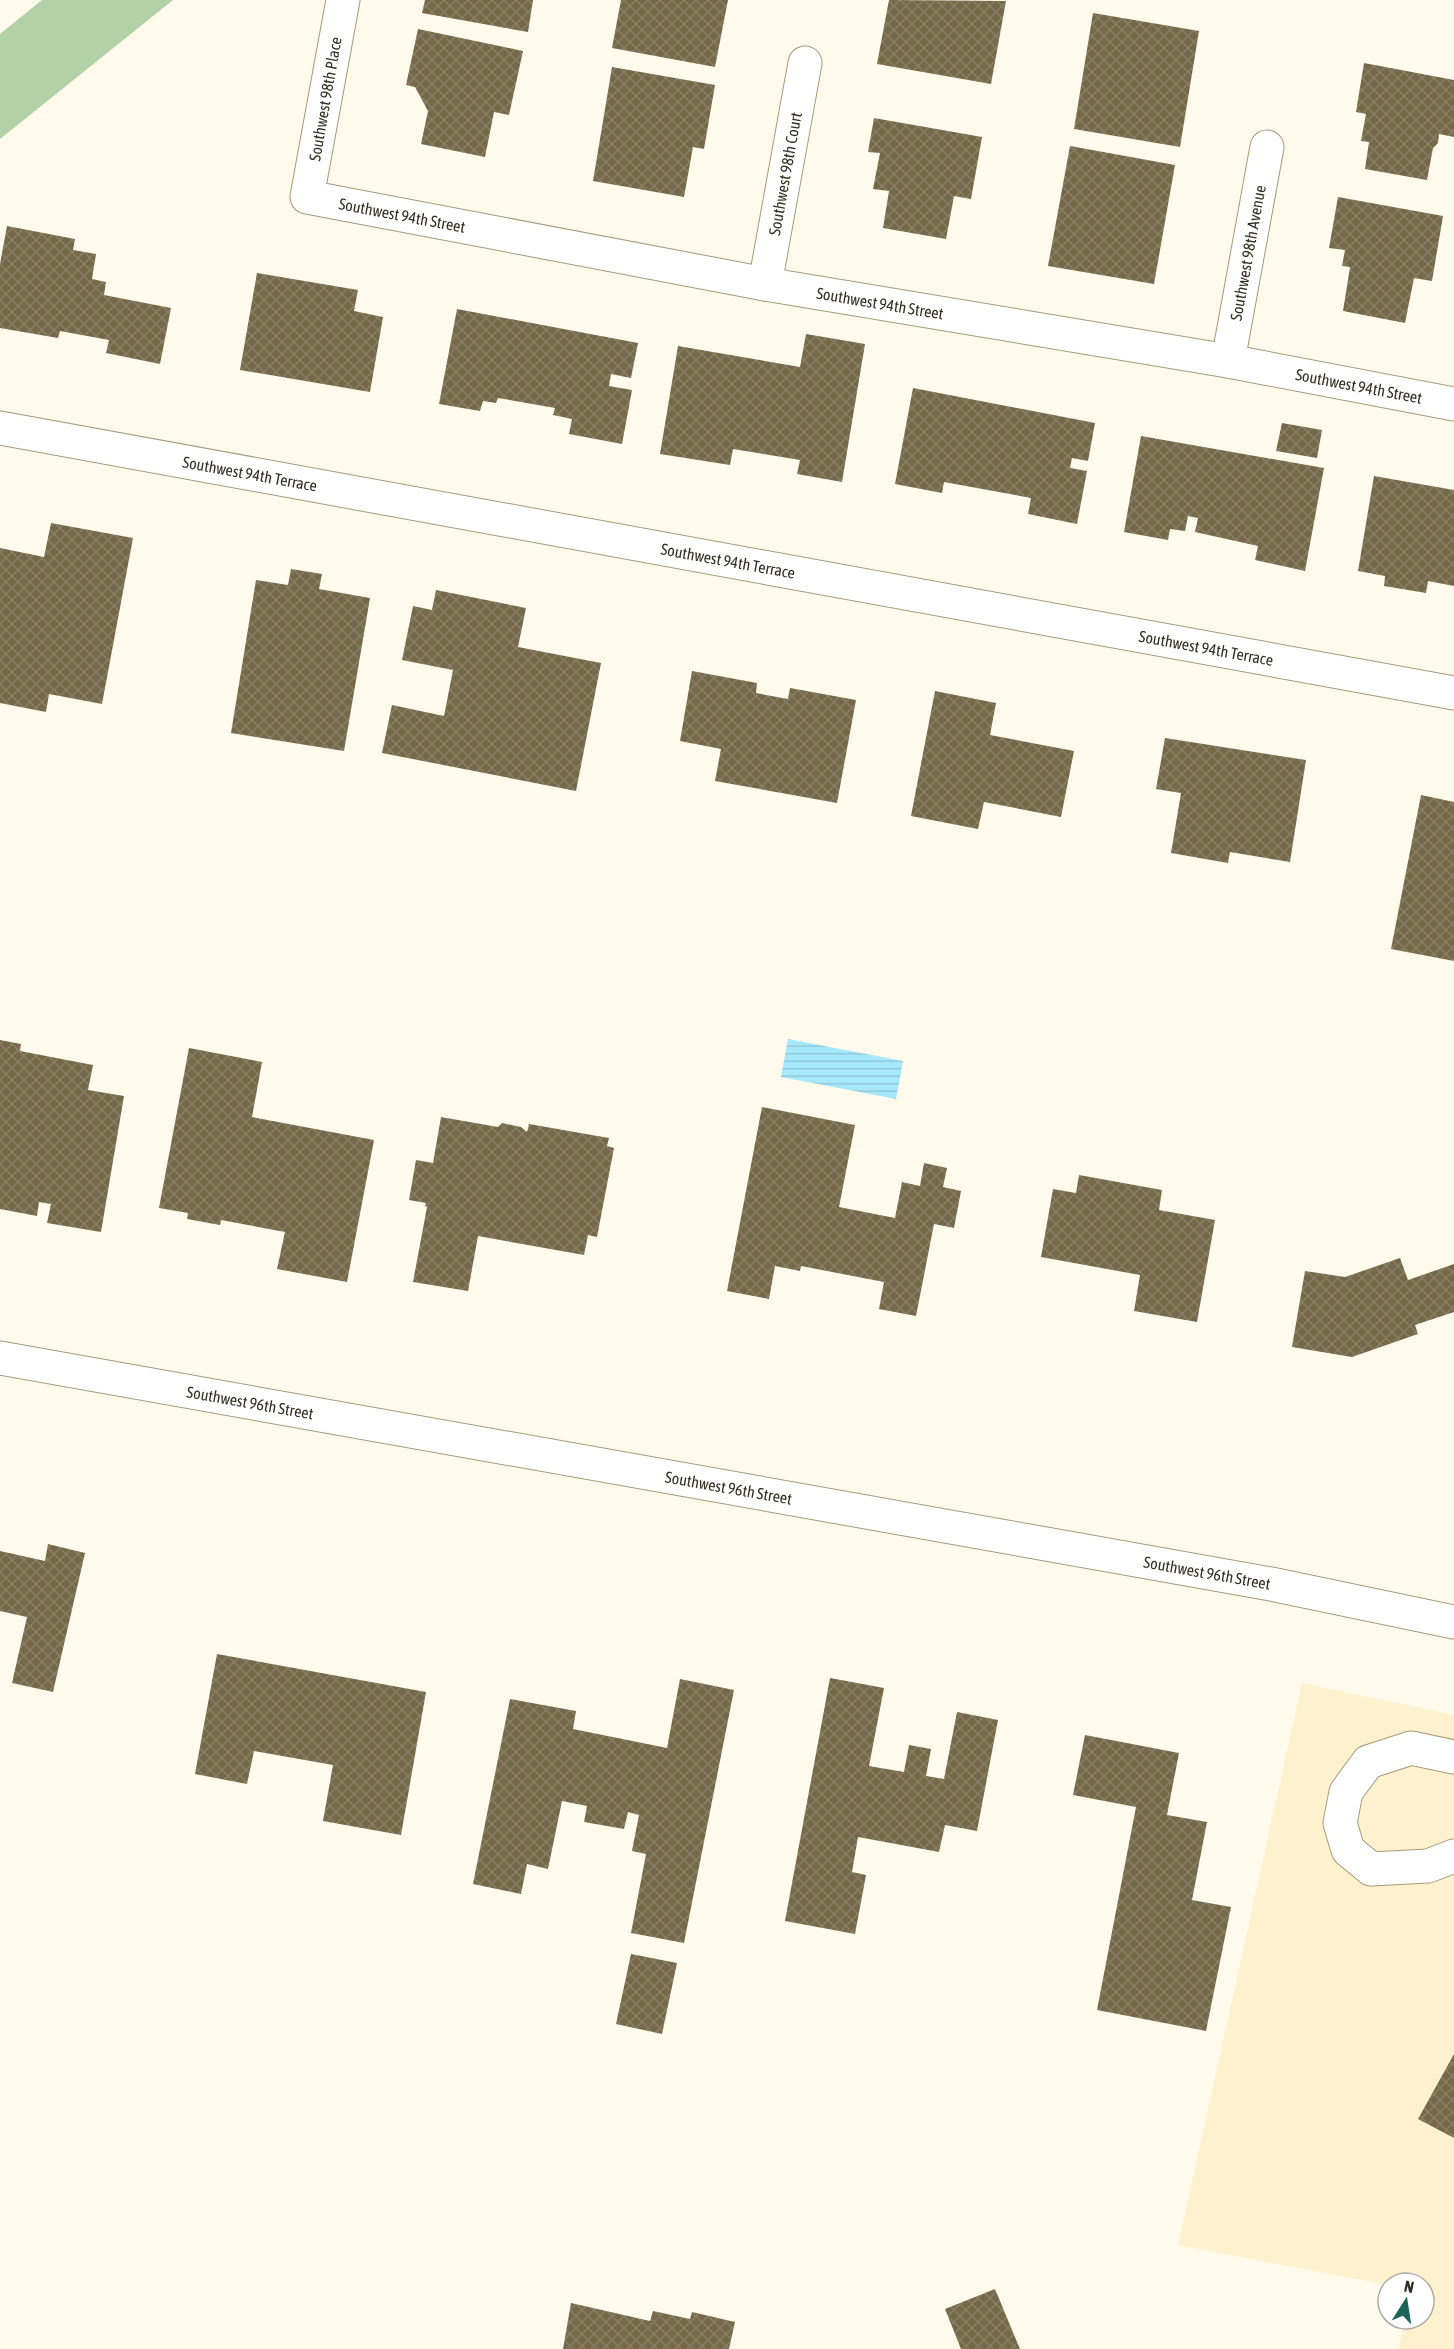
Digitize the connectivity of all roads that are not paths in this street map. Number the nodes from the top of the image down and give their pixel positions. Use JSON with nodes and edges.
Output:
{"nodes":[{"id":1,"x":343,"y":0,"type":"edge"},
{"id":2,"x":805,"y":63,"type":"dead end"},
{"id":3,"x":1268,"y":147,"type":"dead end"},
{"id":4,"x":307,"y":197,"type":"joint"},
{"id":5,"x":765,"y":284,"type":"junction"},
{"id":6,"x":1228,"y":361,"type":"junction"},
{"id":7,"x":1454,"y":404,"type":"edge"},
{"id":8,"x":0,"y":428,"type":"edge"},
{"id":9,"x":1454,"y":693,"type":"edge"},
{"id":10,"x":0,"y":1359,"type":"edge"},
{"id":11,"x":1454,"y":1622,"type":"edge"},
{"id":12,"x":1454,"y":1757,"type":"edge"},
{"id":13,"x":1454,"y":1856,"type":"edge"}],
"edges":[{"from":1,"to":4,"type":"street","name":"Southwest 98th Place"},
{"from":2,"to":5,"type":"street","name":"Southwest 98th Court"},
{"from":3,"to":6,"type":"street","name":"Southwest 98th Avenue"},
{"from":4,"to":5,"type":"street","name":"Southwest 94th Street"},
{"from":5,"to":6,"type":"street","name":"Southwest 94th Street"},
{"from":6,"to":7,"type":"street","name":"Southwest 94th Street"},
{"from":8,"to":9,"type":"street","name":"Southwest 94th Terrace"},
{"from":10,"to":11,"type":"street","name":"Southwest 96th Street"},
{"from":12,"to":13,"type":"street"}]}
